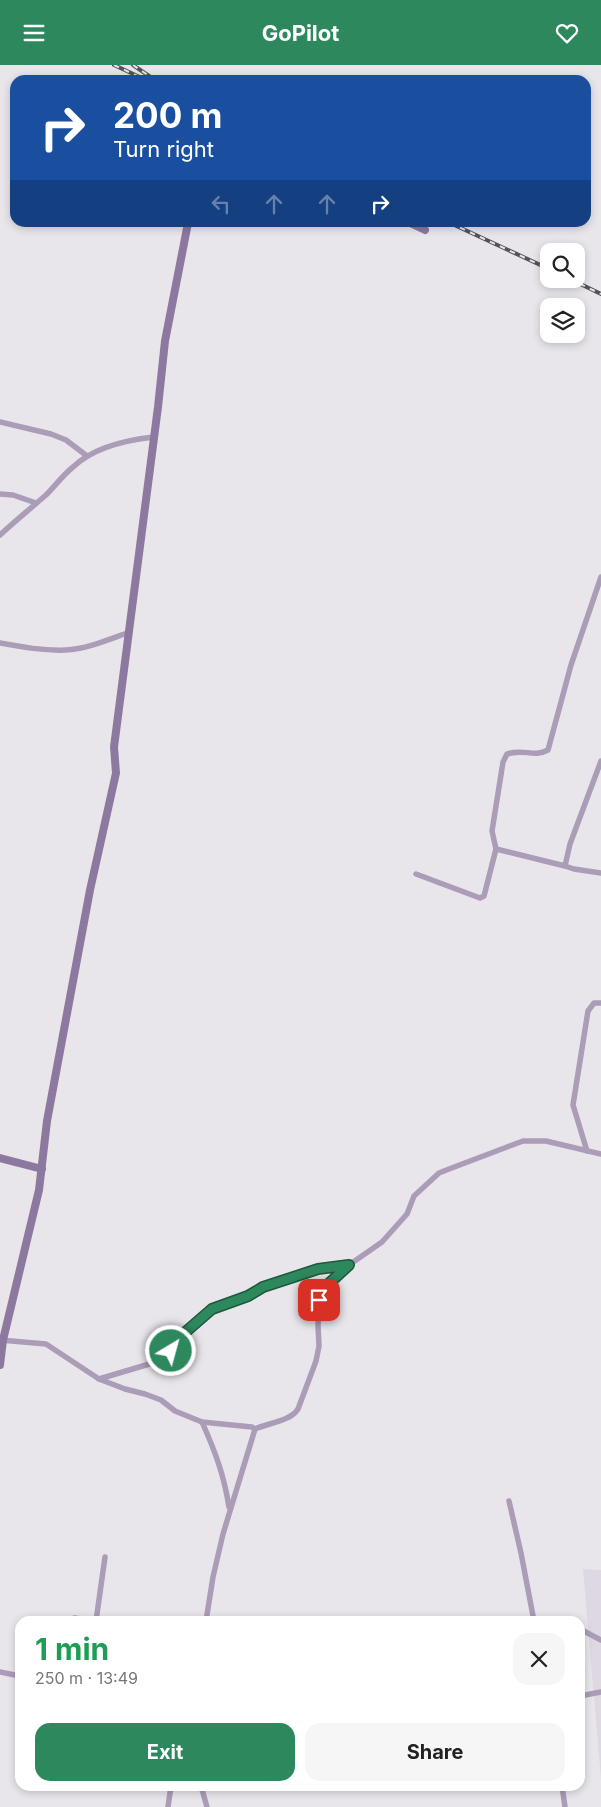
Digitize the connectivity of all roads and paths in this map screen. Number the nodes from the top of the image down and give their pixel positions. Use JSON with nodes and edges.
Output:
{"nodes":[{"id":1,"x":187,"y":227,"type":"edge"},
{"id":2,"x":419,"y":227,"type":"edge"},
{"id":3,"x":425,"y":230,"type":"dead end"},
{"id":4,"x":0,"y":422,"type":"edge"},
{"id":5,"x":154,"y":437,"type":"junction"},
{"id":6,"x":87,"y":456,"type":"junction"},
{"id":7,"x":0,"y":494,"type":"edge"},
{"id":8,"x":36,"y":503,"type":"junction"},
{"id":9,"x":0,"y":535,"type":"edge"},
{"id":10,"x":601,"y":577,"type":"edge"},
{"id":11,"x":130,"y":632,"type":"junction"},
{"id":12,"x":0,"y":643,"type":"edge"},
{"id":13,"x":601,"y":761,"type":"edge"},
{"id":14,"x":496,"y":849,"type":"junction"},
{"id":15,"x":565,"y":866,"type":"junction"},
{"id":16,"x":601,"y":873,"type":"edge"},
{"id":17,"x":416,"y":875,"type":"dead end"},
{"id":18,"x":601,"y":1003,"type":"edge"},
{"id":19,"x":587,"y":1151,"type":"junction"},
{"id":20,"x":601,"y":1154,"type":"edge"},
{"id":21,"x":0,"y":1158,"type":"edge"},
{"id":22,"x":42,"y":1169,"type":"junction"},
{"id":23,"x":349,"y":1265,"type":"junction"},
{"id":24,"x":1,"y":1340,"type":"edge"},
{"id":25,"x":0,"y":1365,"type":"edge"},
{"id":26,"x":99,"y":1379,"type":"junction"},
{"id":27,"x":202,"y":1422,"type":"junction"},
{"id":28,"x":255,"y":1429,"type":"junction"},
{"id":29,"x":509,"y":1501,"type":"dead end"},
{"id":30,"x":229,"y":1509,"type":"junction"},
{"id":31,"x":105,"y":1557,"type":"dead end"},
{"id":32,"x":97,"y":1616,"type":"edge"},
{"id":33,"x":207,"y":1616,"type":"edge"},
{"id":34,"x":533,"y":1616,"type":"edge"},
{"id":35,"x":585,"y":1632,"type":"edge"},
{"id":36,"x":601,"y":1640,"type":"edge"},
{"id":37,"x":0,"y":1672,"type":"edge"},
{"id":38,"x":15,"y":1674,"type":"edge"},
{"id":39,"x":601,"y":1692,"type":"edge"},
{"id":40,"x":585,"y":1695,"type":"edge"},
{"id":41,"x":170,"y":1791,"type":"edge"},
{"id":42,"x":203,"y":1791,"type":"edge"},
{"id":43,"x":563,"y":1791,"type":"edge"},
{"id":44,"x":168,"y":1807,"type":"edge"},
{"id":45,"x":207,"y":1807,"type":"edge"},
{"id":46,"x":565,"y":1807,"type":"edge"}],
"edges":[{"from":1,"to":5,"type":"street"},
{"from":2,"to":3,"type":"street"},
{"from":4,"to":6,"type":"street"},
{"from":5,"to":6,"type":"street"},
{"from":5,"to":11,"type":"street"},
{"from":6,"to":8,"type":"street"},
{"from":7,"to":8,"type":"street"},
{"from":8,"to":9,"type":"street"},
{"from":10,"to":14,"type":"street"},
{"from":11,"to":12,"type":"street"},
{"from":11,"to":22,"type":"street"},
{"from":13,"to":15,"type":"street"},
{"from":14,"to":15,"type":"street"},
{"from":14,"to":17,"type":"street"},
{"from":15,"to":16,"type":"street"},
{"from":18,"to":19,"type":"street"},
{"from":19,"to":20,"type":"street"},
{"from":19,"to":23,"type":"street"},
{"from":21,"to":22,"type":"street"},
{"from":22,"to":24,"type":"street"},
{"from":23,"to":26,"type":"street"},
{"from":23,"to":28,"type":"street"},
{"from":24,"to":25,"type":"street"},
{"from":24,"to":26,"type":"street"},
{"from":26,"to":27,"type":"street"},
{"from":27,"to":28,"type":"street"},
{"from":27,"to":30,"type":"street"},
{"from":28,"to":30,"type":"street"},
{"from":29,"to":34,"type":"street"},
{"from":30,"to":33,"type":"street"},
{"from":31,"to":32,"type":"street"},
{"from":35,"to":36,"type":"street"},
{"from":37,"to":38,"type":"street"},
{"from":39,"to":40,"type":"street"},
{"from":41,"to":44,"type":"street"},
{"from":42,"to":45,"type":"street"},
{"from":43,"to":46,"type":"street"}]}
